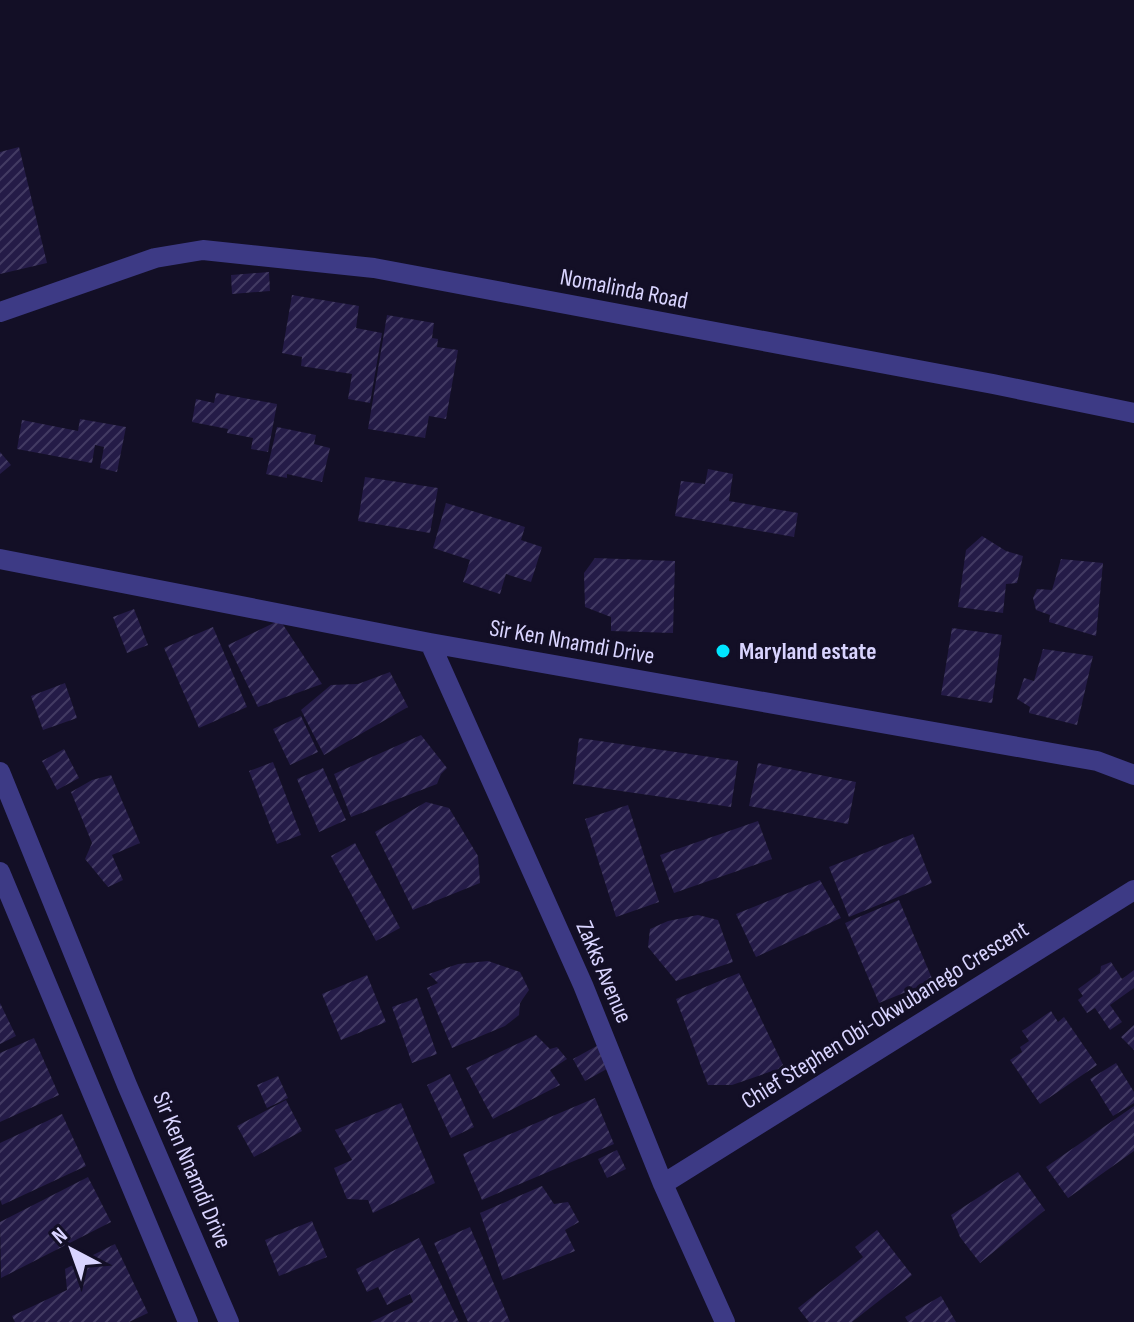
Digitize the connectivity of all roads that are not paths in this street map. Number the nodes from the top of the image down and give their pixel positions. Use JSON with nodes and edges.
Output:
{"nodes":[{"id":1,"x":0,"y":312,"type":"edge"},
{"id":2,"x":1134,"y":413,"type":"edge"},
{"id":3,"x":0,"y":559,"type":"edge"},
{"id":4,"x":430,"y":643,"type":"junction"},
{"id":5,"x":0,"y":772,"type":"edge"},
{"id":6,"x":1134,"y":775,"type":"edge"},
{"id":7,"x":0,"y":872,"type":"edge"},
{"id":8,"x":1134,"y":890,"type":"edge"},
{"id":9,"x":663,"y":1184,"type":"junction"},
{"id":10,"x":188,"y":1322,"type":"edge"},
{"id":11,"x":228,"y":1322,"type":"edge"},
{"id":12,"x":725,"y":1322,"type":"edge"}],
"edges":[{"from":1,"to":2,"type":"street","name":"Nomalinda Road"},
{"from":3,"to":4,"type":"street","name":"Sir Ken Nnamdi Drive"},
{"from":4,"to":6,"type":"street","name":"Sir Ken Nnamdi Drive"},
{"from":4,"to":9,"type":"street","name":"Zakks Avenue"},
{"from":5,"to":11,"type":"street","name":"Sir Ken Nnamdi Drive"},
{"from":7,"to":10,"type":"street"},
{"from":8,"to":9,"type":"street","name":"Chief Stephen Obi-Okwubanego Crescent"},
{"from":9,"to":12,"type":"street","name":"Zakks Avenue"}]}
